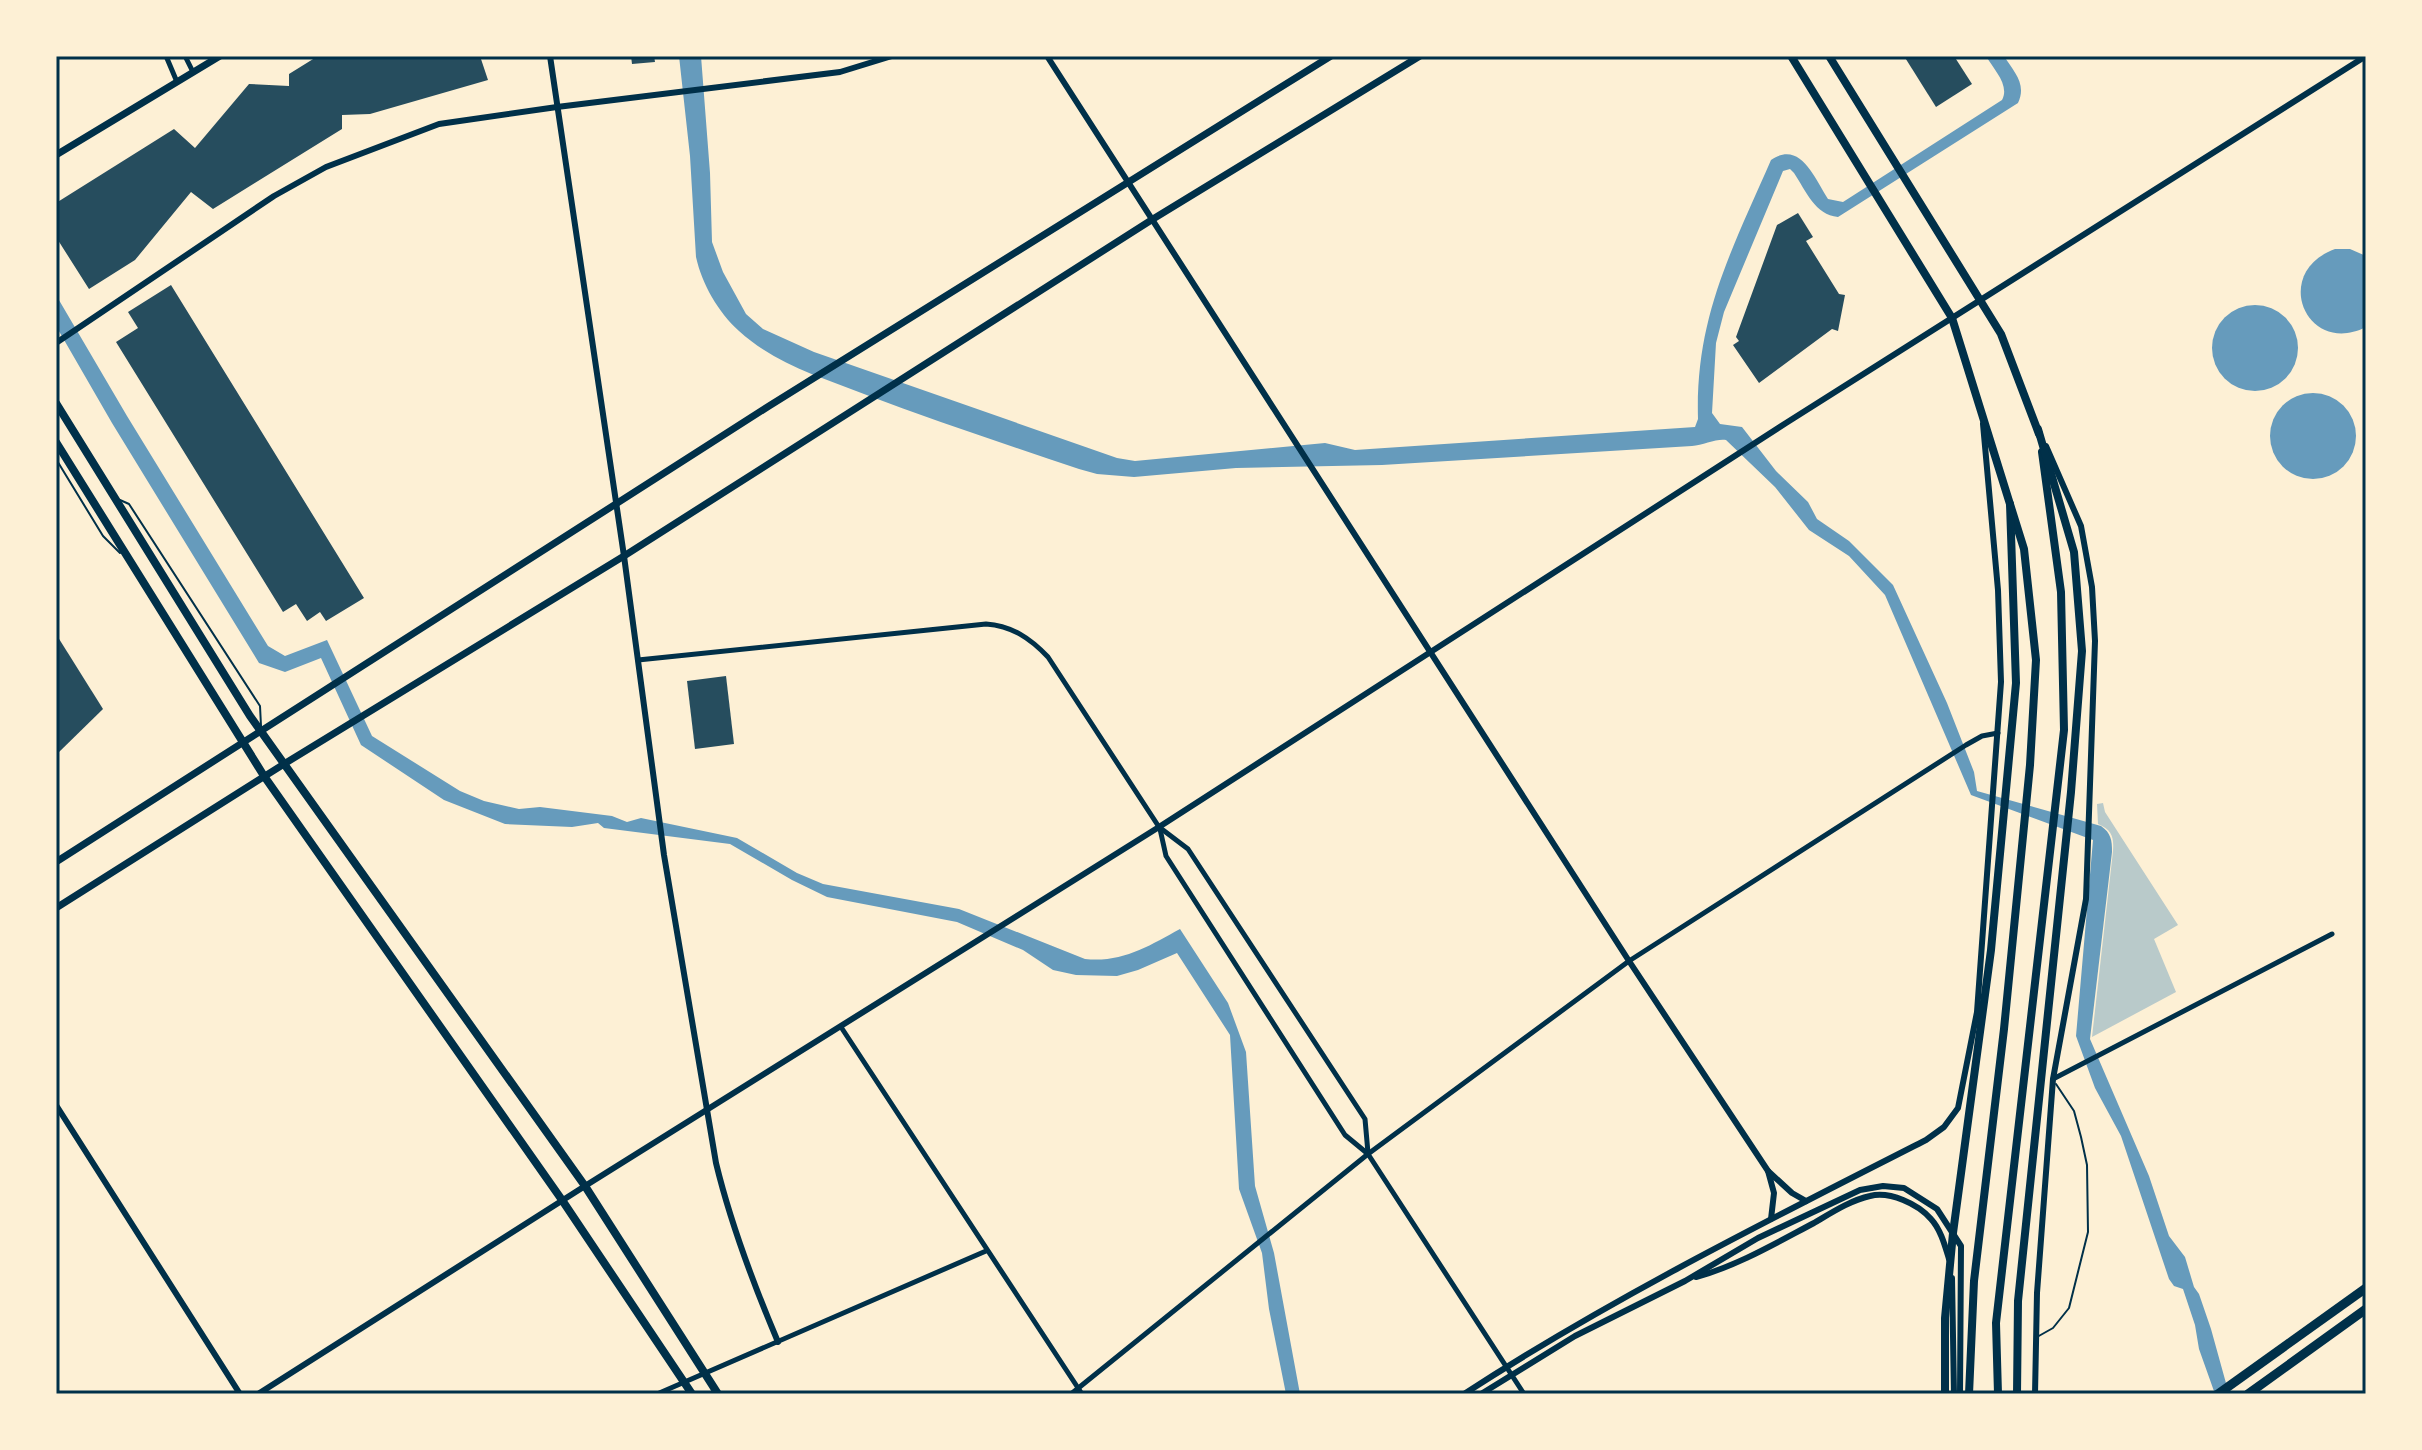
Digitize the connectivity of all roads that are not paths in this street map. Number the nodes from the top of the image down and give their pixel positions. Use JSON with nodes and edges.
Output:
{"nodes":[{"id":1,"x":166,"y":56,"type":"edge"},
{"id":2,"x":185,"y":56,"type":"edge"},
{"id":3,"x":220,"y":56,"type":"edge"},
{"id":4,"x":550,"y":56,"type":"edge"},
{"id":5,"x":892,"y":56,"type":"edge"},
{"id":6,"x":1047,"y":56,"type":"edge"},
{"id":7,"x":1331,"y":56,"type":"edge"},
{"id":8,"x":1420,"y":56,"type":"edge"},
{"id":9,"x":1791,"y":56,"type":"edge"},
{"id":10,"x":1829,"y":56,"type":"edge"},
{"id":11,"x":2366,"y":56,"type":"edge"},
{"id":12,"x":193,"y":72,"type":"junction"},
{"id":13,"x":177,"y":82,"type":"junction"},
{"id":14,"x":557,"y":107,"type":"junction"},
{"id":15,"x":56,"y":155,"type":"edge"},
{"id":16,"x":1129,"y":182,"type":"junction"},
{"id":17,"x":1153,"y":219,"type":"junction"},
{"id":18,"x":1980,"y":300,"type":"junction"},
{"id":19,"x":1952,"y":318,"type":"junction"},
{"id":20,"x":56,"y":343,"type":"edge"},
{"id":21,"x":56,"y":403,"type":"edge"},
{"id":22,"x":1982,"y":417,"type":"junction"},
{"id":23,"x":2038,"y":429,"type":"junction"},
{"id":24,"x":56,"y":442,"type":"edge"},
{"id":25,"x":56,"y":459,"type":"edge"},
{"id":26,"x":2010,"y":504,"type":"junction"},
{"id":27,"x":615,"y":506,"type":"junction"},
{"id":28,"x":624,"y":556,"type":"junction"},
{"id":29,"x":134,"y":567,"type":"junction"},
{"id":30,"x":1430,"y":652,"type":"junction"},
{"id":31,"x":638,"y":660,"type":"junction"},
{"id":32,"x":261,"y":731,"type":"junction"},
{"id":33,"x":1998,"y":733,"type":"junction"},
{"id":34,"x":242,"y":743,"type":"junction"},
{"id":35,"x":284,"y":764,"type":"junction"},
{"id":36,"x":264,"y":776,"type":"junction"},
{"id":37,"x":1159,"y":827,"type":"junction"},
{"id":38,"x":56,"y":862,"type":"edge"},
{"id":39,"x":56,"y":908,"type":"edge"},
{"id":40,"x":2332,"y":934,"type":"dead end"},
{"id":41,"x":1629,"y":961,"type":"junction"},
{"id":42,"x":841,"y":1027,"type":"junction"},
{"id":43,"x":2053,"y":1079,"type":"junction"},
{"id":44,"x":56,"y":1105,"type":"edge"},
{"id":45,"x":708,"y":1111,"type":"junction"},
{"id":46,"x":1368,"y":1154,"type":"junction"},
{"id":47,"x":1768,"y":1171,"type":"junction"},
{"id":48,"x":585,"y":1186,"type":"junction"},
{"id":49,"x":562,"y":1200,"type":"junction"},
{"id":50,"x":1806,"y":1201,"type":"junction"},
{"id":51,"x":1771,"y":1219,"type":"junction"},
{"id":52,"x":987,"y":1251,"type":"junction"},
{"id":53,"x":1685,"y":1281,"type":"junction"},
{"id":54,"x":2366,"y":1288,"type":"edge"},
{"id":55,"x":2366,"y":1309,"type":"edge"},
{"id":56,"x":2037,"y":1337,"type":"junction"},
{"id":57,"x":778,"y":1342,"type":"junction"},
{"id":58,"x":1506,"y":1367,"type":"junction"},
{"id":59,"x":705,"y":1374,"type":"junction"},
{"id":60,"x":1511,"y":1374,"type":"junction"},
{"id":61,"x":685,"y":1382,"type":"junction"},
{"id":62,"x":1080,"y":1392,"type":"edge"},
{"id":63,"x":240,"y":1394,"type":"edge"},
{"id":64,"x":258,"y":1394,"type":"edge"},
{"id":65,"x":657,"y":1394,"type":"edge"},
{"id":66,"x":692,"y":1394,"type":"edge"},
{"id":67,"x":718,"y":1394,"type":"edge"},
{"id":68,"x":1071,"y":1394,"type":"edge"},
{"id":69,"x":1464,"y":1394,"type":"edge"},
{"id":70,"x":1481,"y":1394,"type":"edge"},
{"id":71,"x":1524,"y":1394,"type":"edge"},
{"id":72,"x":1945,"y":1394,"type":"edge"},
{"id":73,"x":1954,"y":1394,"type":"edge"},
{"id":74,"x":1960,"y":1394,"type":"edge"},
{"id":75,"x":1969,"y":1394,"type":"edge"},
{"id":76,"x":1998,"y":1394,"type":"edge"},
{"id":77,"x":2017,"y":1394,"type":"edge"},
{"id":78,"x":2035,"y":1394,"type":"edge"},
{"id":79,"x":2218,"y":1394,"type":"edge"},
{"id":80,"x":2248,"y":1394,"type":"edge"}],
"edges":[{"from":1,"to":13,"type":"street"},
{"from":2,"to":12,"type":"street"},
{"from":3,"to":12,"type":"main road"},
{"from":4,"to":14,"type":"street"},
{"from":5,"to":14,"type":"street"},
{"from":6,"to":16,"type":"street"},
{"from":7,"to":16,"type":"main road"},
{"from":8,"to":17,"type":"main road"},
{"from":9,"to":19,"type":"main road"},
{"from":10,"to":18,"type":"main road"},
{"from":11,"to":18,"type":"street"},
{"from":12,"to":13,"type":"main road"},
{"from":13,"to":15,"type":"main road"},
{"from":14,"to":20,"type":"street"},
{"from":14,"to":27,"type":"street"},
{"from":16,"to":17,"type":"street"},
{"from":16,"to":27,"type":"main road"},
{"from":17,"to":28,"type":"main road"},
{"from":17,"to":30,"type":"street"},
{"from":18,"to":19,"type":"street"},
{"from":18,"to":23,"type":"main road"},
{"from":19,"to":22,"type":"main road"},
{"from":19,"to":30,"type":"street"},
{"from":21,"to":32,"type":"main road"},
{"from":22,"to":26,"type":"main road"},
{"from":22,"to":33,"type":"street"},
{"from":23,"to":43,"type":"street"},
{"from":23,"to":76,"type":"main road"},
{"from":23,"to":77,"type":"main road"},
{"from":24,"to":29,"type":"main road"},
{"from":25,"to":29,"type":"lane"},
{"from":26,"to":72,"type":"main road"},
{"from":26,"to":75,"type":"main road"},
{"from":27,"to":28,"type":"street"},
{"from":27,"to":32,"type":"main road"},
{"from":28,"to":31,"type":"street"},
{"from":28,"to":35,"type":"main road"},
{"from":29,"to":34,"type":"main road"},
{"from":30,"to":37,"type":"street"},
{"from":30,"to":41,"type":"street"},
{"from":31,"to":37,"type":"street"},
{"from":31,"to":45,"type":"street"},
{"from":32,"to":34,"type":"main road"},
{"from":32,"to":35,"type":"main road"},
{"from":33,"to":41,"type":"street"},
{"from":33,"to":50,"type":"street"},
{"from":34,"to":36,"type":"main road"},
{"from":34,"to":38,"type":"main road"},
{"from":35,"to":36,"type":"main road"},
{"from":35,"to":48,"type":"main road"},
{"from":36,"to":39,"type":"main road"},
{"from":36,"to":49,"type":"main road"},
{"from":37,"to":42,"type":"street"},
{"from":37,"to":46,"type":"street"},
{"from":37,"to":46,"type":"street"},
{"from":40,"to":43,"type":"street"},
{"from":41,"to":46,"type":"street"},
{"from":41,"to":47,"type":"street"},
{"from":42,"to":45,"type":"street"},
{"from":42,"to":52,"type":"street"},
{"from":43,"to":56,"type":"street"},
{"from":43,"to":56,"type":"lane"},
{"from":44,"to":63,"type":"street"},
{"from":45,"to":48,"type":"street"},
{"from":45,"to":57,"type":"street"},
{"from":46,"to":58,"type":"street"},
{"from":46,"to":62,"type":"street"},
{"from":47,"to":50,"type":"street"},
{"from":47,"to":51,"type":"street"},
{"from":48,"to":49,"type":"street"},
{"from":48,"to":59,"type":"main road"},
{"from":49,"to":61,"type":"main road"},
{"from":49,"to":64,"type":"street"},
{"from":50,"to":51,"type":"street"},
{"from":51,"to":58,"type":"street"},
{"from":52,"to":57,"type":"street"},
{"from":52,"to":62,"type":"street"},
{"from":53,"to":60,"type":"street"},
{"from":53,"to":73,"type":"street"},
{"from":53,"to":74,"type":"street"},
{"from":54,"to":79,"type":"highway"},
{"from":55,"to":80,"type":"highway"},
{"from":56,"to":78,"type":"street"},
{"from":57,"to":59,"type":"street"},
{"from":58,"to":60,"type":"street"},
{"from":58,"to":69,"type":"street"},
{"from":59,"to":61,"type":"street"},
{"from":59,"to":67,"type":"main road"},
{"from":60,"to":70,"type":"street"},
{"from":60,"to":71,"type":"street"},
{"from":61,"to":65,"type":"street"},
{"from":61,"to":66,"type":"main road"},
{"from":62,"to":68,"type":"street"}]}
